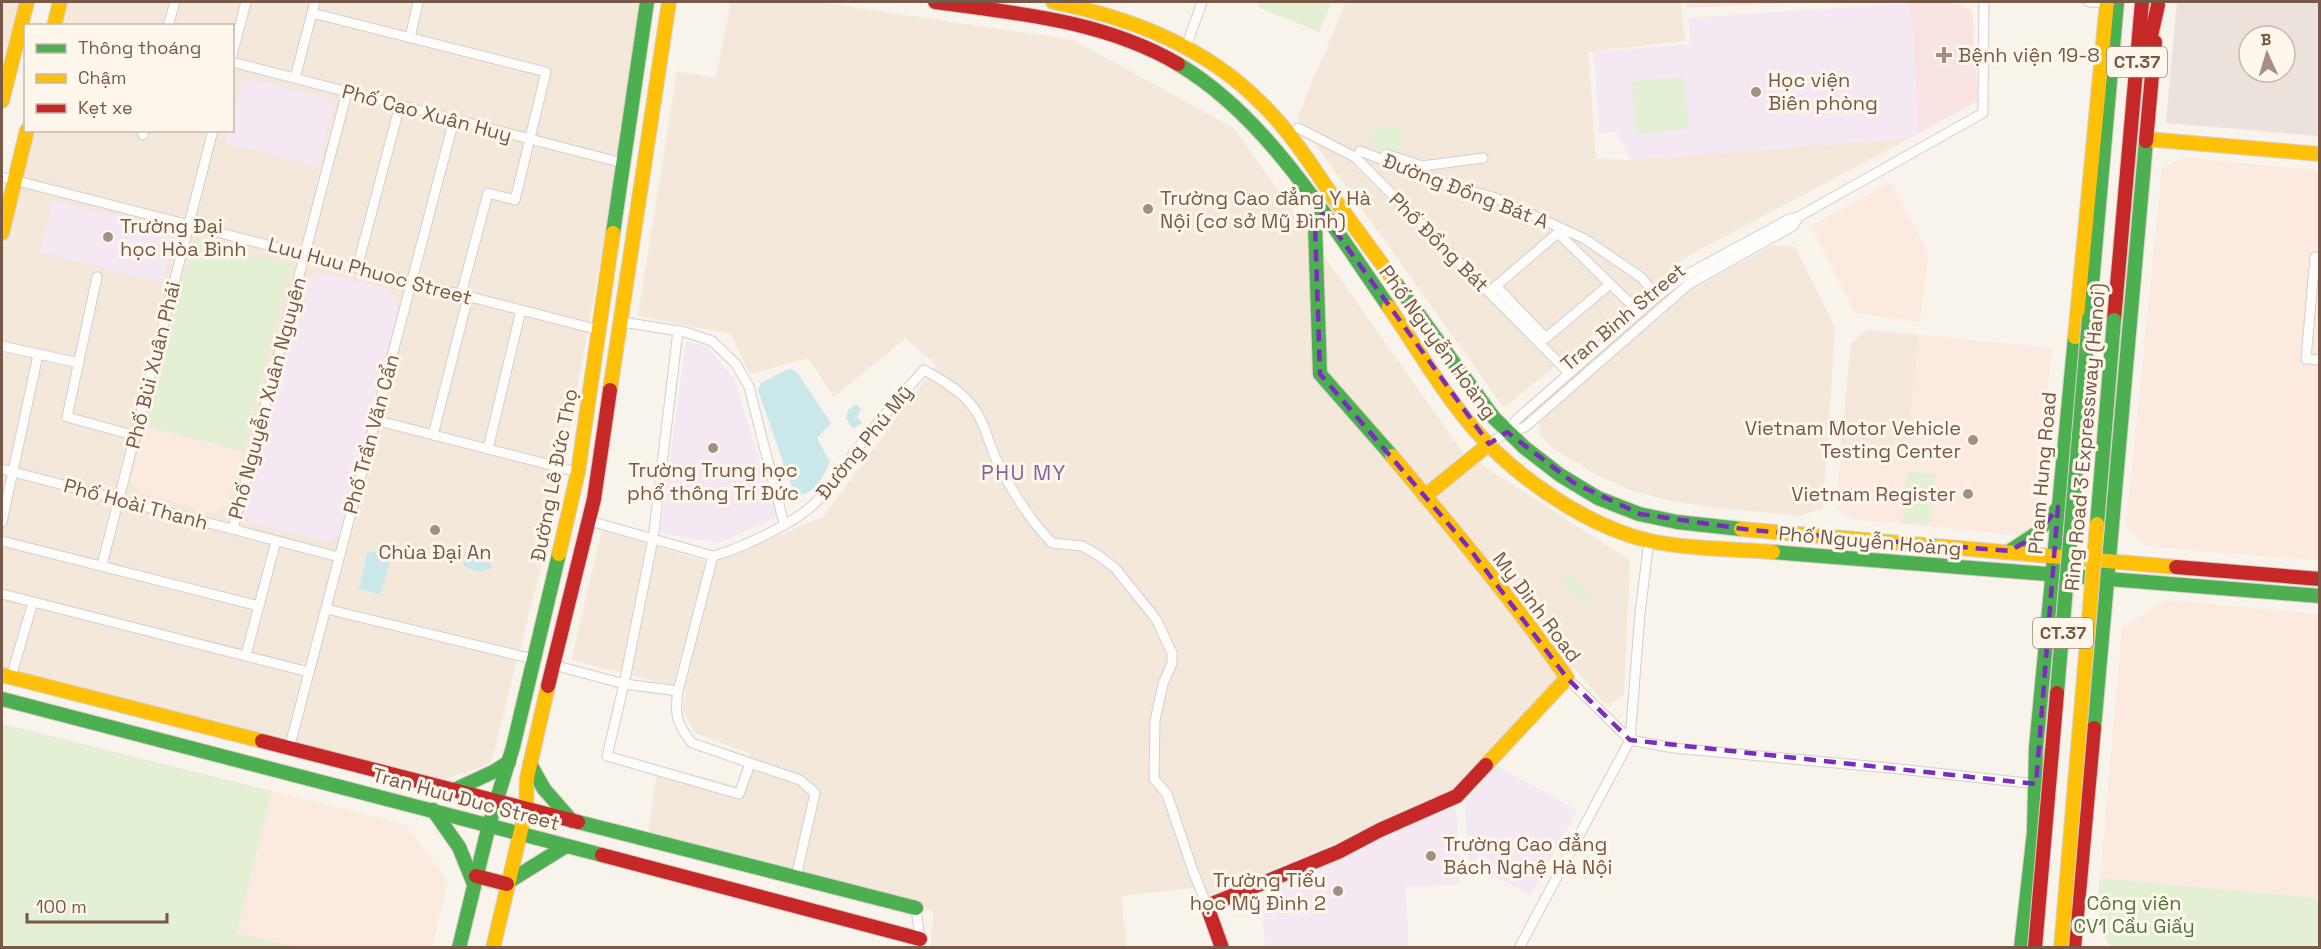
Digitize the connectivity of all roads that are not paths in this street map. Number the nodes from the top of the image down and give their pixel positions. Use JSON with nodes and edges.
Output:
{"nodes":[{"id":1,"x":27,"y":2,"type":"edge"},
{"id":2,"x":60,"y":2,"type":"edge"},
{"id":3,"x":175,"y":2,"type":"edge"},
{"id":4,"x":246,"y":2,"type":"edge"},
{"id":5,"x":315,"y":2,"type":"edge"},
{"id":6,"x":418,"y":2,"type":"edge"},
{"id":7,"x":647,"y":2,"type":"edge"},
{"id":8,"x":669,"y":2,"type":"edge"},
{"id":9,"x":935,"y":2,"type":"edge"},
{"id":10,"x":1053,"y":2,"type":"edge"},
{"id":11,"x":1203,"y":2,"type":"edge"},
{"id":12,"x":1984,"y":2,"type":"edge"},
{"id":13,"x":2089,"y":2,"type":"edge"},
{"id":14,"x":2110,"y":2,"type":"edge"},
{"id":15,"x":2142,"y":2,"type":"edge"},
{"id":16,"x":2158,"y":3,"type":"edge"},
{"id":17,"x":312,"y":13,"type":"junction"},
{"id":18,"x":54,"y":24,"type":"edge"},
{"id":19,"x":169,"y":24,"type":"edge"},
{"id":20,"x":410,"y":38,"type":"junction"},
{"id":21,"x":234,"y":47,"type":"edge"},
{"id":22,"x":1186,"y":47,"type":"junction"},
{"id":23,"x":234,"y":63,"type":"edge"},
{"id":24,"x":295,"y":78,"type":"junction"},
{"id":25,"x":347,"y":92,"type":"junction"},
{"id":26,"x":2,"y":101,"type":"edge"},
{"id":27,"x":400,"y":105,"type":"junction"},
{"id":28,"x":454,"y":120,"type":"junction"},
{"id":29,"x":2132,"y":123,"type":"junction"},
{"id":30,"x":1298,"y":128,"type":"dead end"},
{"id":31,"x":26,"y":132,"type":"edge"},
{"id":32,"x":212,"y":132,"type":"edge"},
{"id":33,"x":2146,"y":139,"type":"junction"},
{"id":34,"x":531,"y":140,"type":"junction"},
{"id":35,"x":2319,"y":154,"type":"edge"},
{"id":36,"x":1483,"y":158,"type":"dead end"},
{"id":37,"x":623,"y":163,"type":"junction"},
{"id":38,"x":8,"y":179,"type":"edge"},
{"id":39,"x":1323,"y":214,"type":"junction"},
{"id":40,"x":1798,"y":218,"type":"junction"},
{"id":41,"x":189,"y":225,"type":"junction"},
{"id":42,"x":2,"y":233,"type":"edge"},
{"id":43,"x":305,"y":254,"type":"junction"},
{"id":44,"x":2319,"y":258,"type":"edge"},
{"id":45,"x":357,"y":268,"type":"junction"},
{"id":46,"x":97,"y":277,"type":"dead end"},
{"id":47,"x":411,"y":282,"type":"junction"},
{"id":48,"x":1610,"y":284,"type":"junction"},
{"id":49,"x":1492,"y":289,"type":"junction"},
{"id":50,"x":465,"y":296,"type":"junction"},
{"id":51,"x":1657,"y":297,"type":"junction"},
{"id":52,"x":521,"y":310,"type":"junction"},
{"id":53,"x":1639,"y":312,"type":"junction"},
{"id":54,"x":622,"y":322,"type":"junction"},
{"id":55,"x":599,"y":330,"type":"junction"},
{"id":56,"x":678,"y":331,"type":"junction"},
{"id":57,"x":2,"y":345,"type":"edge"},
{"id":58,"x":38,"y":355,"type":"junction"},
{"id":59,"x":2319,"y":360,"type":"edge"},
{"id":60,"x":79,"y":363,"type":"junction"},
{"id":61,"x":1569,"y":373,"type":"junction"},
{"id":62,"x":375,"y":420,"type":"junction"},
{"id":63,"x":1506,"y":432,"type":"junction"},
{"id":64,"x":433,"y":435,"type":"junction"},
{"id":65,"x":136,"y":436,"type":"junction"},
{"id":66,"x":1489,"y":444,"type":"junction"},
{"id":67,"x":488,"y":449,"type":"junction"},
{"id":68,"x":2,"y":469,"type":"edge"},
{"id":69,"x":14,"y":472,"type":"junction"},
{"id":70,"x":578,"y":472,"type":"junction"},
{"id":71,"x":1425,"y":495,"type":"junction"},
{"id":72,"x":119,"y":500,"type":"junction"},
{"id":73,"x":2058,"y":507,"type":"junction"},
{"id":74,"x":590,"y":521,"type":"junction"},
{"id":75,"x":2,"y":522,"type":"edge"},
{"id":76,"x":784,"y":524,"type":"junction"},
{"id":77,"x":233,"y":529,"type":"junction"},
{"id":78,"x":653,"y":539,"type":"junction"},
{"id":79,"x":1649,"y":540,"type":"junction"},
{"id":80,"x":2,"y":541,"type":"edge"},
{"id":81,"x":276,"y":541,"type":"junction"},
{"id":82,"x":2010,"y":550,"type":"junction"},
{"id":83,"x":2048,"y":555,"type":"junction"},
{"id":84,"x":713,"y":556,"type":"junction"},
{"id":85,"x":339,"y":557,"type":"junction"},
{"id":86,"x":2114,"y":561,"type":"junction"},
{"id":87,"x":102,"y":565,"type":"junction"},
{"id":88,"x":2047,"y":574,"type":"junction"},
{"id":89,"x":2112,"y":579,"type":"junction"},
{"id":90,"x":2319,"y":579,"type":"edge"},
{"id":91,"x":2,"y":594,"type":"edge"},
{"id":92,"x":2319,"y":596,"type":"edge"},
{"id":93,"x":33,"y":602,"type":"junction"},
{"id":94,"x":259,"y":606,"type":"junction"},
{"id":95,"x":326,"y":609,"type":"junction"},
{"id":96,"x":246,"y":656,"type":"junction"},
{"id":97,"x":533,"y":659,"type":"junction"},
{"id":98,"x":554,"y":665,"type":"junction"},
{"id":99,"x":309,"y":672,"type":"junction"},
{"id":100,"x":6,"y":676,"type":"edge"},
{"id":101,"x":1568,"y":678,"type":"junction"},
{"id":102,"x":624,"y":684,"type":"junction"},
{"id":103,"x":678,"y":691,"type":"junction"},
{"id":104,"x":2,"y":699,"type":"edge"},
{"id":105,"x":1629,"y":740,"type":"junction"},
{"id":106,"x":513,"y":747,"type":"junction"},
{"id":107,"x":289,"y":749,"type":"junction"},
{"id":108,"x":531,"y":758,"type":"junction"},
{"id":109,"x":509,"y":762,"type":"junction"},
{"id":110,"x":750,"y":764,"type":"junction"},
{"id":111,"x":2036,"y":784,"type":"junction"},
{"id":112,"x":429,"y":785,"type":"junction"},
{"id":113,"x":452,"y":791,"type":"junction"},
{"id":114,"x":496,"y":802,"type":"junction"},
{"id":115,"x":428,"y":809,"type":"junction"},
{"id":116,"x":526,"y":809,"type":"junction"},
{"id":117,"x":572,"y":821,"type":"junction"},
{"id":118,"x":489,"y":825,"type":"junction"},
{"id":119,"x":520,"y":833,"type":"junction"},
{"id":120,"x":566,"y":846,"type":"junction"},
{"id":121,"x":796,"y":877,"type":"junction"},
{"id":122,"x":475,"y":880,"type":"junction"},
{"id":123,"x":508,"y":883,"type":"junction"},
{"id":124,"x":1207,"y":906,"type":"junction"},
{"id":125,"x":916,"y":908,"type":"joint"},
{"id":126,"x":920,"y":939,"type":"joint"},
{"id":127,"x":459,"y":948,"type":"edge"},
{"id":128,"x":493,"y":948,"type":"edge"},
{"id":129,"x":1222,"y":948,"type":"edge"},
{"id":130,"x":1519,"y":948,"type":"edge"},
{"id":131,"x":2021,"y":948,"type":"edge"},
{"id":132,"x":2035,"y":948,"type":"edge"},
{"id":133,"x":2061,"y":948,"type":"edge"},
{"id":134,"x":2074,"y":948,"type":"edge"}],
"edges":[{"from":1,"to":26,"type":"main road"},
{"from":2,"to":18,"type":"main road"},
{"from":3,"to":19,"type":"street"},
{"from":4,"to":21,"type":"street"},
{"from":5,"to":17,"type":"street"},
{"from":6,"to":20,"type":"street"},
{"from":7,"to":37,"type":"main road","name":"Đường Lê Đức Thọ"},
{"from":8,"to":54,"type":"main road","name":"Đường Lê Đức Thọ"},
{"from":9,"to":39,"type":"main road","name":"Phố Nguyễn Hoàng"},
{"from":10,"to":22,"type":"main road","name":"Phố Nguyễn Hoàng"},
{"from":11,"to":22,"type":"street"},
{"from":12,"to":40,"type":"street","name":"Tran Binh Street"},
{"from":13,"to":14,"type":"street"},
{"from":14,"to":73,"type":"main road","name":"Pham Hung Road"},
{"from":14,"to":132,"type":"main road","name":"Ring Road 3 Expressway (Hanoi)","number":"CT.37","bridge":true},
{"from":15,"to":29,"type":"main road","name":"Ring Road 3 Expressway (Hanoi)","number":"CT.37"},
{"from":16,"to":29,"type":"main road"},
{"from":16,"to":33,"type":"main road"},
{"from":17,"to":20,"type":"street"},
{"from":17,"to":24,"type":"street"},
{"from":20,"to":34,"type":"street"},
{"from":22,"to":63,"type":"main road","name":"Phố Nguyễn Hoàng"},
{"from":23,"to":24,"type":"street","name":"Phố Cao Xuân Huy"},
{"from":24,"to":25,"type":"street","name":"Phố Cao Xuân Huy"},
{"from":25,"to":27,"type":"street","name":"Phố Cao Xuân Huy"},
{"from":25,"to":43,"type":"street","name":"Phố Nguyễn Xuân Nguyên"},
{"from":27,"to":28,"type":"street","name":"Phố Cao Xuân Huy"},
{"from":27,"to":45,"type":"street"},
{"from":28,"to":34,"type":"street","name":"Phố Cao Xuân Huy"},
{"from":28,"to":47,"type":"street","name":"Phố Trần Văn Cẩn"},
{"from":29,"to":133,"type":"main road","name":"Ring Road 3 Expressway (Hanoi)","number":"CT.37","bridge":true},
{"from":30,"to":49,"type":"street","name":"Phố Đồng Bát"},
{"from":31,"to":38,"type":"main road"},
{"from":32,"to":41,"type":"street","name":"Phố Bùi Xuân Phái"},
{"from":33,"to":35,"type":"main road"},
{"from":33,"to":86,"type":"main road"},
{"from":34,"to":37,"type":"street","name":"Phố Cao Xuân Huy"},
{"from":34,"to":50,"type":"street"},
{"from":36,"to":51,"type":"street","name":"Đường Đồng Bát A"},
{"from":37,"to":55,"type":"main road","name":"Đường Lê Đức Thọ"},
{"from":38,"to":41,"type":"street","name":"Luu Huu Phuoc Street"},
{"from":38,"to":42,"type":"main road"},
{"from":39,"to":66,"type":"main road","name":"Phố Nguyễn Hoàng"},
{"from":39,"to":71,"type":"main road","name":"My Dinh Road"},
{"from":40,"to":51,"type":"street","name":"Tran Binh Street"},
{"from":40,"to":63,"type":"street","name":"Tran Binh Street"},
{"from":41,"to":43,"type":"street","name":"Luu Huu Phuoc Street"},
{"from":41,"to":65,"type":"street","name":"Phố Bùi Xuân Phái"},
{"from":43,"to":45,"type":"street","name":"Luu Huu Phuoc Street"},
{"from":43,"to":77,"type":"street","name":"Phố Nguyễn Xuân Nguyên"},
{"from":44,"to":59,"type":"street"},
{"from":45,"to":47,"type":"street","name":"Luu Huu Phuoc Street"},
{"from":46,"to":60,"type":"street"},
{"from":47,"to":50,"type":"street","name":"Luu Huu Phuoc Street"},
{"from":47,"to":62,"type":"street","name":"Phố Trần Văn Cẩn"},
{"from":48,"to":49,"type":"street"},
{"from":48,"to":49,"type":"street"},
{"from":48,"to":53,"type":"street"},
{"from":49,"to":61,"type":"street","name":"Phố Đồng Bát"},
{"from":50,"to":52,"type":"street","name":"Luu Huu Phuoc Street"},
{"from":50,"to":64,"type":"street"},
{"from":51,"to":53,"type":"street","name":"Tran Binh Street"},
{"from":52,"to":55,"type":"street","name":"Luu Huu Phuoc Street"},
{"from":52,"to":67,"type":"street"},
{"from":53,"to":61,"type":"street","name":"Tran Binh Street"},
{"from":54,"to":56,"type":"street"},
{"from":54,"to":74,"type":"main road","name":"Đường Lê Đức Thọ"},
{"from":55,"to":70,"type":"main road","name":"Đường Lê Đức Thọ"},
{"from":56,"to":76,"type":"street"},
{"from":56,"to":78,"type":"street"},
{"from":57,"to":58,"type":"street"},
{"from":58,"to":60,"type":"street"},
{"from":58,"to":69,"type":"street"},
{"from":60,"to":65,"type":"street"},
{"from":61,"to":63,"type":"street","name":"Tran Binh Street"},
{"from":62,"to":64,"type":"street"},
{"from":62,"to":85,"type":"street","name":"Phố Trần Văn Cẩn"},
{"from":63,"to":66,"type":"street","name":"Tran Binh Street"},
{"from":63,"to":82,"type":"main road","name":"Phố Nguyễn Hoàng"},
{"from":64,"to":67,"type":"street"},
{"from":65,"to":72,"type":"street","name":"Phố Bùi Xuân Phái"},
{"from":66,"to":71,"type":"main road","name":"Tran Binh Street"},
{"from":66,"to":79,"type":"main road","name":"Phố Nguyễn Hoàng"},
{"from":67,"to":70,"type":"street"},
{"from":68,"to":69,"type":"street","name":"Phố Hoài Thanh"},
{"from":69,"to":72,"type":"street","name":"Phố Hoài Thanh"},
{"from":69,"to":75,"type":"street"},
{"from":70,"to":97,"type":"main road","name":"Đường Lê Đức Thọ"},
{"from":71,"to":101,"type":"main road","name":"My Dinh Road"},
{"from":72,"to":77,"type":"street","name":"Phố Hoài Thanh"},
{"from":72,"to":87,"type":"street","name":"Phố Bùi Xuân Phái"},
{"from":73,"to":82,"type":"main road"},
{"from":73,"to":83,"type":"main road","name":"Pham Hung Road"},
{"from":74,"to":78,"type":"street"},
{"from":74,"to":98,"type":"main road","name":"Đường Lê Đức Thọ"},
{"from":76,"to":84,"type":"street","name":"Đường Phú Mỹ"},
{"from":76,"to":124,"type":"street","name":"Đường Phú Mỹ"},
{"from":77,"to":81,"type":"street","name":"Phố Hoài Thanh"},
{"from":78,"to":84,"type":"street"},
{"from":78,"to":102,"type":"street"},
{"from":79,"to":88,"type":"main road","name":"Phố Nguyễn Hoàng"},
{"from":79,"to":105,"type":"street"},
{"from":80,"to":87,"type":"street"},
{"from":81,"to":85,"type":"street","name":"Phố Hoài Thanh"},
{"from":81,"to":94,"type":"street"},
{"from":82,"to":83,"type":"main road","name":"Phố Nguyễn Hoàng"},
{"from":83,"to":86,"type":"main road","name":"Phố Nguyễn Hoàng"},
{"from":83,"to":88,"type":"main road","name":"Pham Hung Road"},
{"from":84,"to":103,"type":"street"},
{"from":85,"to":95,"type":"street","name":"Phố Trần Văn Cẩn"},
{"from":86,"to":89,"type":"main road"},
{"from":86,"to":90,"type":"main road","name":"Phố Nguyễn Hoàng"},
{"from":87,"to":94,"type":"street"},
{"from":88,"to":89,"type":"main road","name":"Phố Nguyễn Hoàng"},
{"from":88,"to":111,"type":"main road","name":"Pham Hung Road"},
{"from":89,"to":92,"type":"main road","name":"Phố Nguyễn Hoàng"},
{"from":89,"to":134,"type":"main road"},
{"from":91,"to":93,"type":"street"},
{"from":93,"to":96,"type":"street"},
{"from":93,"to":100,"type":"street"},
{"from":94,"to":96,"type":"street"},
{"from":95,"to":97,"type":"street"},
{"from":95,"to":99,"type":"street","name":"Phố Trần Văn Cẩn"},
{"from":96,"to":99,"type":"street"},
{"from":97,"to":106,"type":"main road","name":"Đường Lê Đức Thọ"},
{"from":98,"to":102,"type":"street"},
{"from":98,"to":108,"type":"main road","name":"Đường Lê Đức Thọ"},
{"from":99,"to":107,"type":"street","name":"Phố Trần Văn Cẩn"},
{"from":100,"to":107,"type":"main road","name":"Tran Huu Duc Street"},
{"from":101,"to":105,"type":"street"},
{"from":101,"to":124,"type":"main road","name":"My Dinh Road"},
{"from":102,"to":103,"type":"street"},
{"from":102,"to":110,"type":"street"},
{"from":103,"to":110,"type":"street"},
{"from":104,"to":115,"type":"main road","name":"Tran Huu Duc Street"},
{"from":105,"to":111,"type":"street"},
{"from":105,"to":130,"type":"street"},
{"from":106,"to":108,"type":"main road"},
{"from":106,"to":109,"type":"main road","name":"Đường Lê Đức Thọ"},
{"from":107,"to":112,"type":"main road","name":"Tran Huu Duc Street"},
{"from":108,"to":116,"type":"main road","name":"Đường Lê Đức Thọ"},
{"from":108,"to":117,"type":"main road"},
{"from":109,"to":113,"type":"main road"},
{"from":109,"to":114,"type":"main road","name":"Đường Lê Đức Thọ"},
{"from":110,"to":121,"type":"street"},
{"from":111,"to":131,"type":"main road","name":"Pham Hung Road"},
{"from":112,"to":113,"type":"main road","name":"Tran Huu Duc Street"},
{"from":112,"to":115,"type":"main road"},
{"from":113,"to":114,"type":"main road","name":"Tran Huu Duc Street"},
{"from":114,"to":116,"type":"main road","name":"Tran Huu Duc Street"},
{"from":114,"to":118,"type":"main road","name":"Đường Lê Đức Thọ"},
{"from":115,"to":118,"type":"main road","name":"Tran Huu Duc Street"},
{"from":115,"to":122,"type":"main road"},
{"from":116,"to":117,"type":"main road","name":"Tran Huu Duc Street"},
{"from":116,"to":119,"type":"main road","name":"Đường Lê Đức Thọ"},
{"from":117,"to":121,"type":"main road","name":"Tran Huu Duc Street"},
{"from":118,"to":119,"type":"main road","name":"Tran Huu Duc Street"},
{"from":118,"to":122,"type":"main road","name":"Đường Lê Đức Thọ"},
{"from":119,"to":120,"type":"main road","name":"Tran Huu Duc Street"},
{"from":119,"to":123,"type":"main road","name":"Đường Lê Đức Thọ"},
{"from":120,"to":123,"type":"main road"},
{"from":120,"to":126,"type":"main road","name":"Tran Huu Duc Street"},
{"from":121,"to":125,"type":"main road","name":"Tran Huu Duc Street"},
{"from":122,"to":123,"type":"main road"},
{"from":122,"to":127,"type":"main road","name":"Đường Lê Đức Thọ"},
{"from":123,"to":128,"type":"main road","name":"Đường Lê Đức Thọ"},
{"from":124,"to":129,"type":"main road"},
{"from":125,"to":126,"type":"street"}]}
